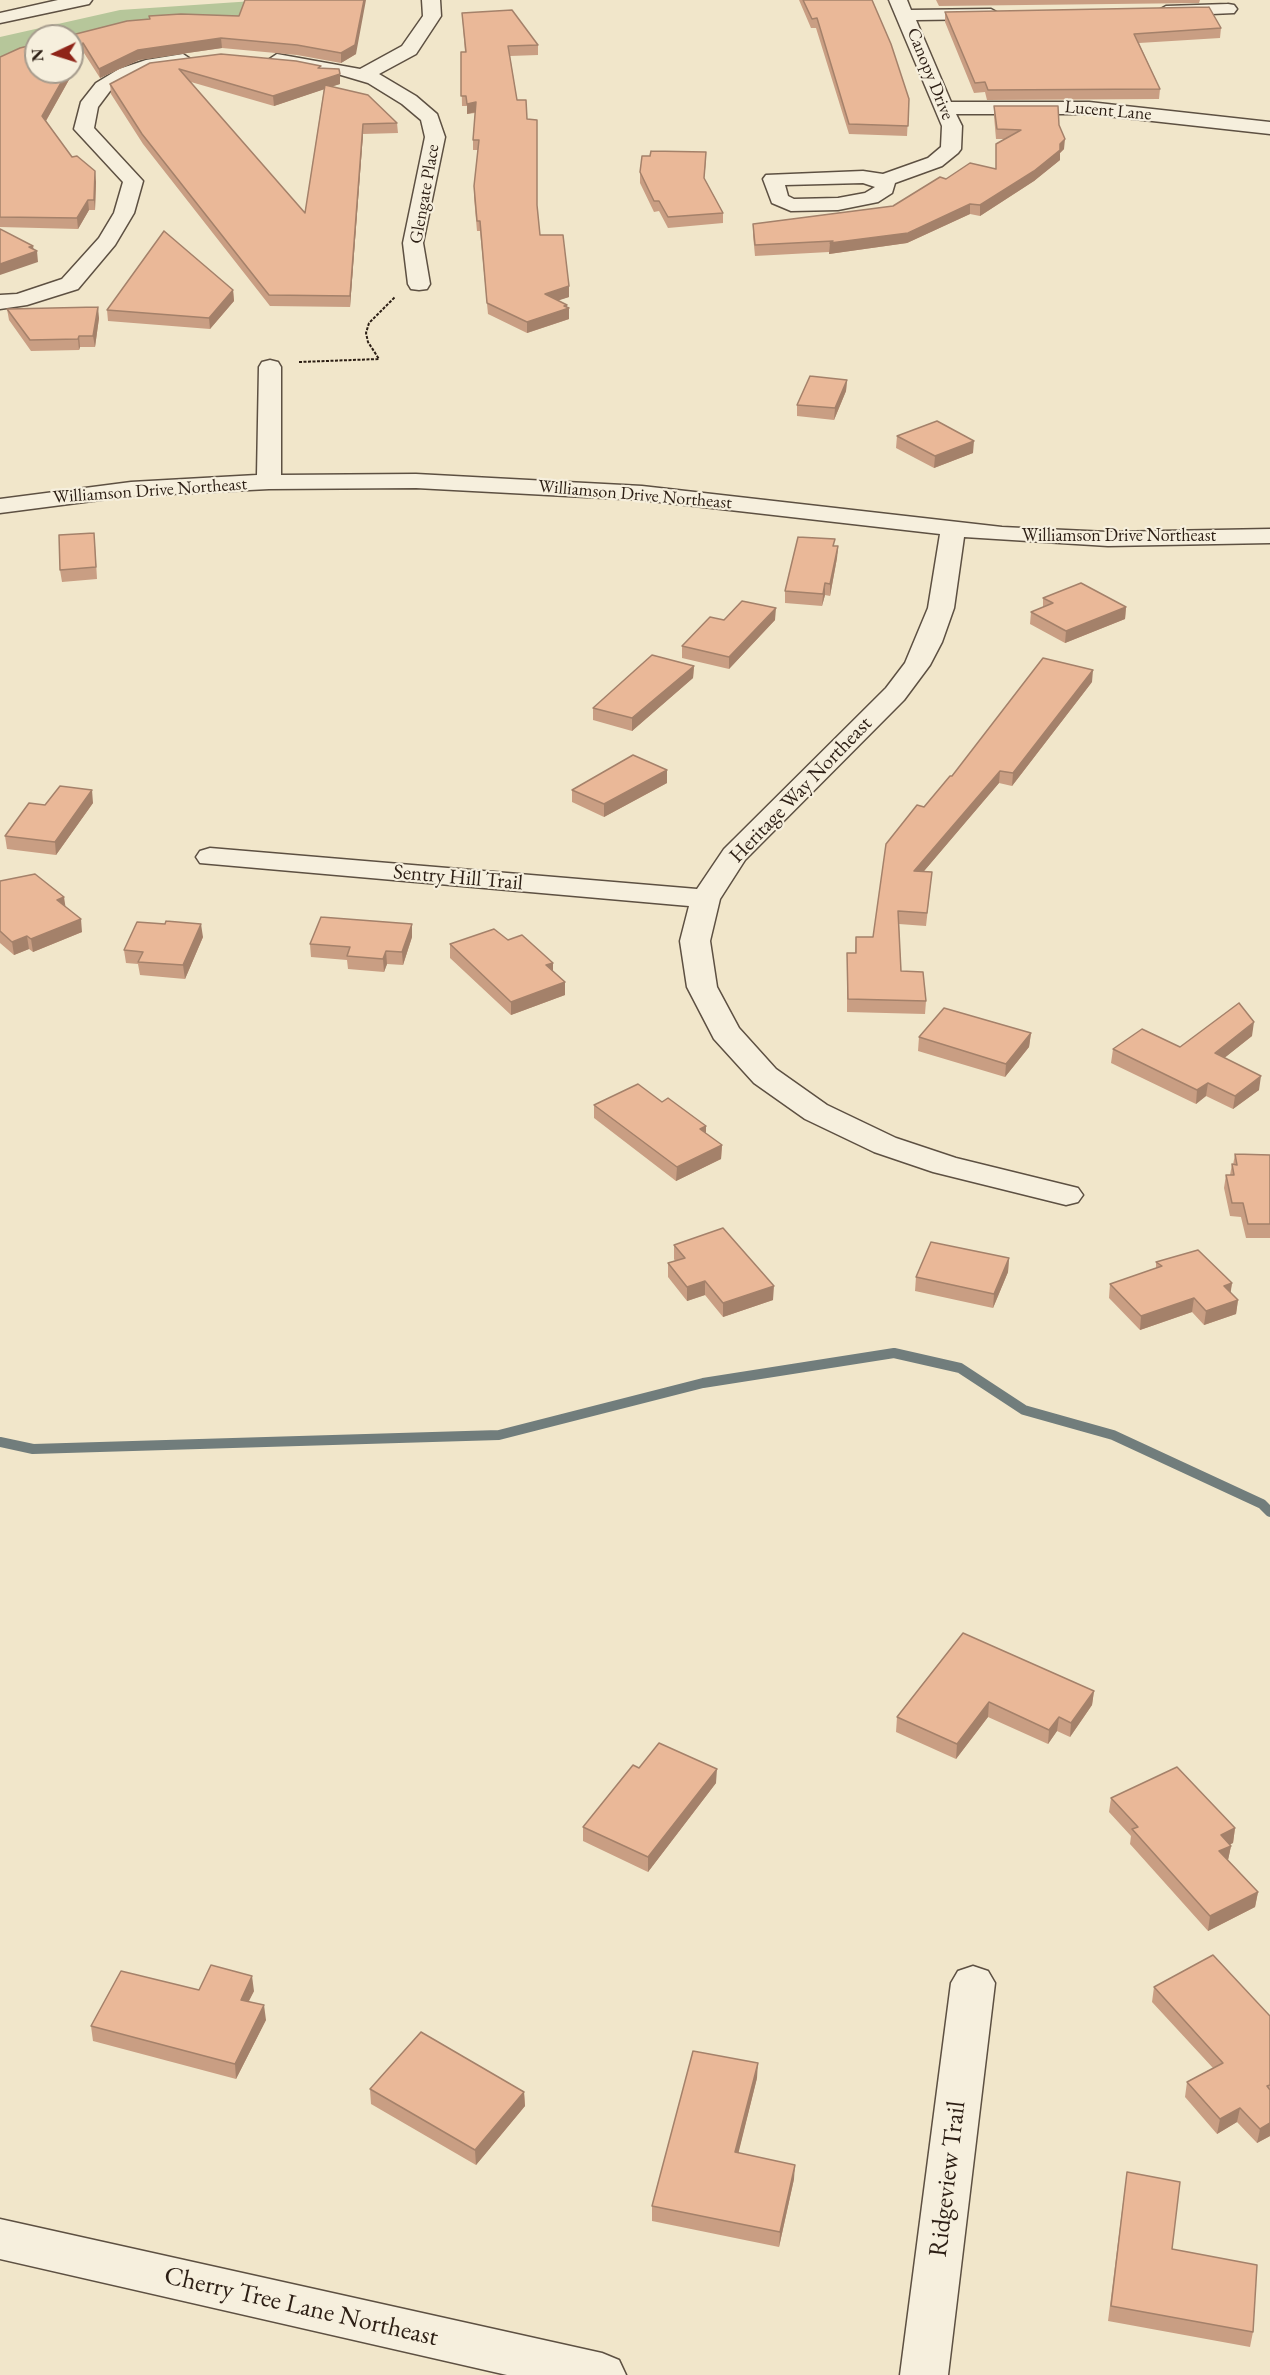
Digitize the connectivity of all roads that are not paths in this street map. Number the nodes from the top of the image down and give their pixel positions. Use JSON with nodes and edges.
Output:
{"nodes":[{"id":1,"x":83,"y":0,"type":"edge"},
{"id":2,"x":431,"y":4,"type":"edge"},
{"id":3,"x":902,"y":8,"type":"edge"},
{"id":4,"x":1228,"y":9,"type":"dead end"},
{"id":5,"x":1146,"y":11,"type":"edge"},
{"id":6,"x":1007,"y":13,"type":"edge"},
{"id":7,"x":0,"y":18,"type":"edge"},
{"id":8,"x":205,"y":57,"type":"edge"},
{"id":9,"x":261,"y":59,"type":"edge"},
{"id":10,"x":362,"y":75,"type":"junction"},
{"id":11,"x":945,"y":108,"type":"junction"},
{"id":12,"x":1270,"y":128,"type":"edge"},
{"id":13,"x":885,"y":180,"type":"junction"},
{"id":14,"x":419,"y":284,"type":"road end"},
{"id":15,"x":0,"y":302,"type":"edge"},
{"id":16,"x":270,"y":367,"type":"road end"},
{"id":17,"x":269,"y":482,"type":"junction"},
{"id":18,"x":0,"y":506,"type":"edge"},
{"id":19,"x":953,"y":529,"type":"junction"},
{"id":20,"x":1270,"y":536,"type":"edge"},
{"id":21,"x":210,"y":857,"type":"dead end"},
{"id":22,"x":705,"y":900,"type":"junction"},
{"id":23,"x":1066,"y":1195,"type":"dead end"},
{"id":24,"x":973,"y":1983,"type":"dead end"},
{"id":25,"x":0,"y":2239,"type":"edge"},
{"id":26,"x":602,"y":2375,"type":"edge"},
{"id":27,"x":924,"y":2375,"type":"edge"}],
"edges":[{"from":1,"to":7,"type":"street"},
{"from":2,"to":10,"type":"street"},
{"from":3,"to":6,"type":"street"},
{"from":3,"to":11,"type":"street","name":"Canopy Drive"},
{"from":4,"to":5,"type":"street"},
{"from":8,"to":15,"type":"street"},
{"from":9,"to":10,"type":"street","name":"Glengate Place"},
{"from":10,"to":14,"type":"street","name":"Glengate Place"},
{"from":11,"to":12,"type":"street","name":"Lucent Lane"},
{"from":11,"to":13,"type":"street","name":"Canopy Drive"},
{"from":13,"to":13,"type":"street","name":"Canopy Drive"},
{"from":16,"to":17,"type":"street"},
{"from":17,"to":18,"type":"street","name":"Williamson Drive Northeast"},
{"from":17,"to":19,"type":"street","name":"Williamson Drive Northeast"},
{"from":19,"to":20,"type":"street","name":"Williamson Drive Northeast"},
{"from":19,"to":22,"type":"street","name":"Heritage Way Northeast"},
{"from":21,"to":22,"type":"street","name":"Sentry Hill Trail"},
{"from":22,"to":23,"type":"street","name":"Heritage Way Northeast"},
{"from":24,"to":27,"type":"street","name":"Ridgeview Trail"},
{"from":25,"to":26,"type":"street","name":"Cherry Tree Lane Northeast"}]}
